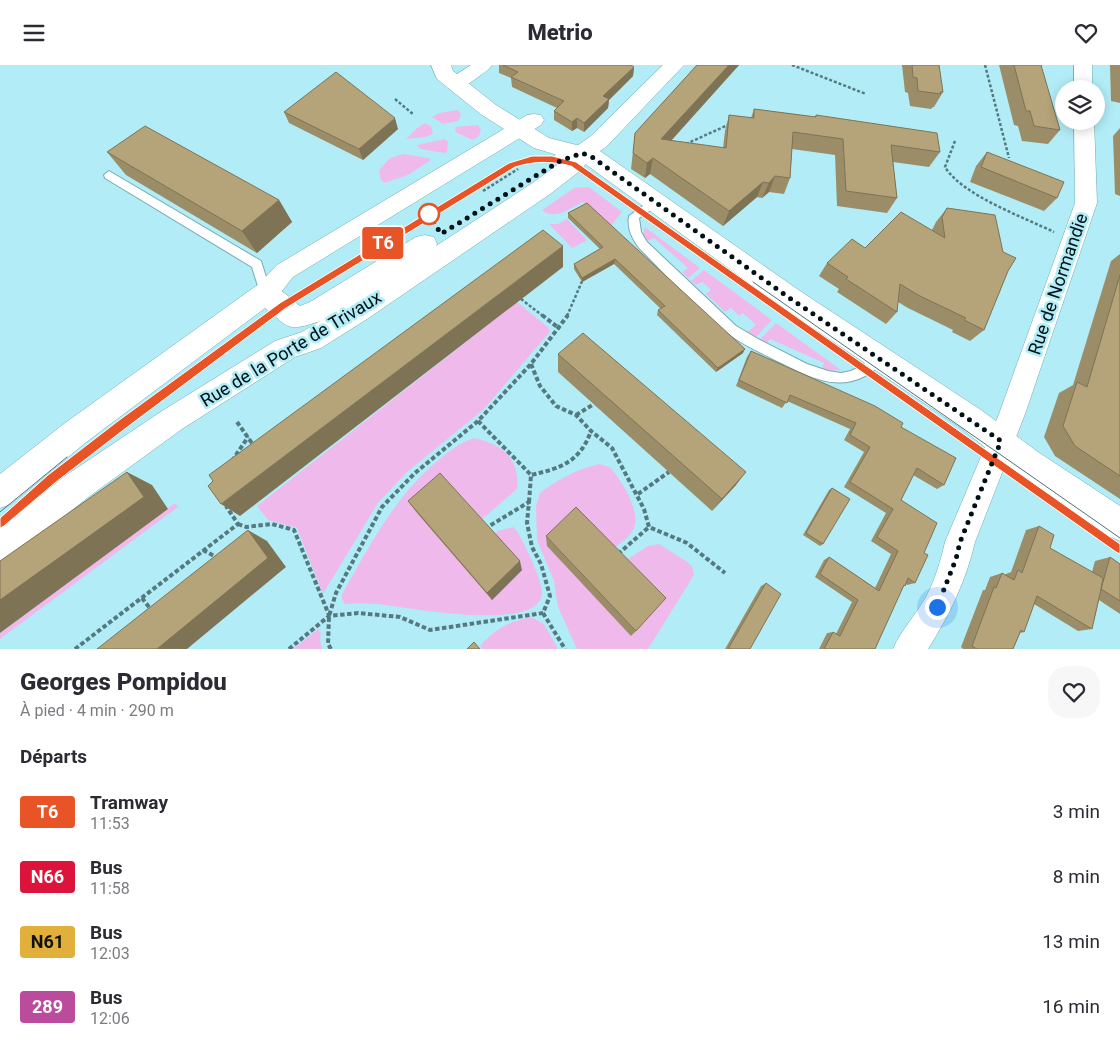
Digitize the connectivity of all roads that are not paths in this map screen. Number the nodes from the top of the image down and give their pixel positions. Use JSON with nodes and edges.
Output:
{"nodes":[{"id":1,"x":440,"y":65,"type":"edge"},
{"id":2,"x":445,"y":65,"type":"edge"},
{"id":3,"x":674,"y":65,"type":"edge"},
{"id":4,"x":1083,"y":65,"type":"edge"},
{"id":5,"x":469,"y":75,"type":"edge"},
{"id":6,"x":1083,"y":80,"type":"edge"},
{"id":7,"x":527,"y":125,"type":"junction"},
{"id":8,"x":1084,"y":130,"type":"edge"},
{"id":9,"x":582,"y":153,"type":"junction"},
{"id":10,"x":109,"y":175,"type":"edge"},
{"id":11,"x":654,"y":202,"type":"junction"},
{"id":12,"x":265,"y":293,"type":"junction"},
{"id":13,"x":296,"y":318,"type":"junction"},
{"id":14,"x":285,"y":349,"type":"junction"},
{"id":15,"x":878,"y":358,"type":"junction"},
{"id":16,"x":1001,"y":441,"type":"junction"},
{"id":17,"x":0,"y":493,"type":"edge"},
{"id":18,"x":1120,"y":525,"type":"edge"},
{"id":19,"x":0,"y":548,"type":"edge"},
{"id":20,"x":909,"y":649,"type":"edge"}],
"edges":[{"from":1,"to":5,"type":"street"},
{"from":2,"to":5,"type":"street"},
{"from":3,"to":9,"type":"street","name":"Rue de la Porte de Trivaux"},
{"from":4,"to":6,"type":"street"},
{"from":5,"to":7,"type":"street"},
{"from":7,"to":9,"type":"street"},
{"from":7,"to":12,"type":"street"},
{"from":8,"to":16,"type":"street","name":"Rue de Normandie"},
{"from":9,"to":11,"type":"street"},
{"from":9,"to":13,"type":"street","name":"Rue de la Porte de Trivaux"},
{"from":9,"to":14,"type":"street","name":"Rue de la Porte de Trivaux"},
{"from":10,"to":12,"type":"lane"},
{"from":11,"to":15,"type":"street"},
{"from":11,"to":15,"type":"lane"},
{"from":12,"to":13,"type":"street","name":"Rue de la Porte de Trivaux"},
{"from":12,"to":17,"type":"street"},
{"from":13,"to":14,"type":"street"},
{"from":14,"to":19,"type":"street","name":"Rue de la Porte de Trivaux"},
{"from":15,"to":16,"type":"street"},
{"from":16,"to":18,"type":"street"},
{"from":16,"to":20,"type":"street","name":"Rue de Normandie"}]}
